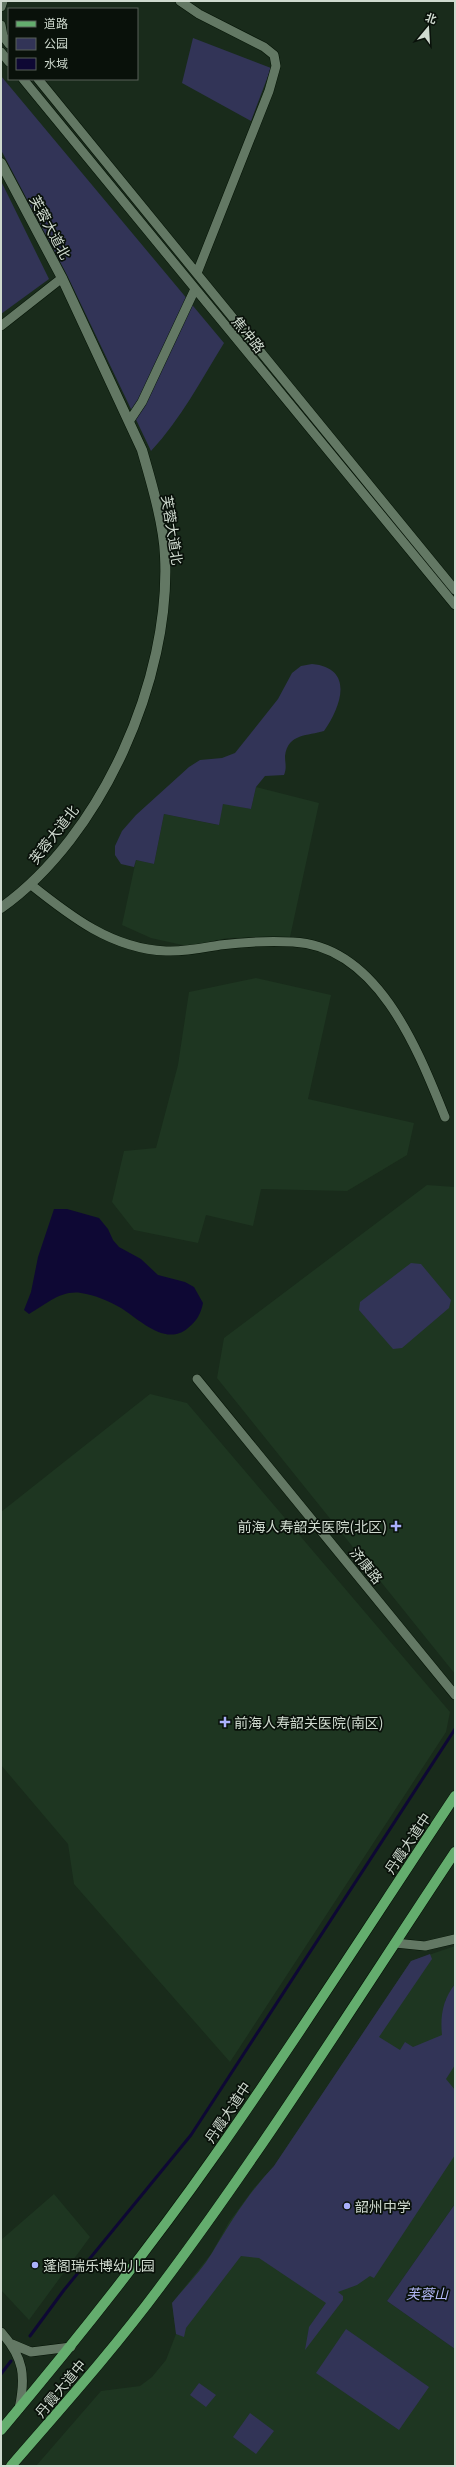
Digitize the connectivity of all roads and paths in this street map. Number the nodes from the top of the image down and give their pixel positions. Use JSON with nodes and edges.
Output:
{"nodes":[{"id":1,"x":3,"y":1,"type":"edge"},
{"id":2,"x":180,"y":1,"type":"edge"},
{"id":3,"x":1,"y":7,"type":"edge"},
{"id":4,"x":1,"y":25,"type":"edge"},
{"id":5,"x":8,"y":43,"type":"edge"},
{"id":6,"x":1,"y":52,"type":"edge"},
{"id":7,"x":8,"y":61,"type":"edge"},
{"id":8,"x":24,"y":80,"type":"edge"},
{"id":9,"x":39,"y":80,"type":"edge"},
{"id":10,"x":1,"y":163,"type":"edge"},
{"id":11,"x":197,"y":272,"type":"junction"},
{"id":12,"x":62,"y":278,"type":"junction"},
{"id":13,"x":195,"y":290,"type":"junction"},
{"id":14,"x":1,"y":326,"type":"edge"},
{"id":15,"x":130,"y":420,"type":"junction"},
{"id":16,"x":455,"y":590,"type":"edge"},
{"id":17,"x":455,"y":605,"type":"edge"},
{"id":18,"x":30,"y":884,"type":"junction"},
{"id":19,"x":1,"y":908,"type":"edge"},
{"id":20,"x":445,"y":1117,"type":"dead end"},
{"id":21,"x":197,"y":1379,"type":"dead end"},
{"id":22,"x":455,"y":1695,"type":"edge"},
{"id":23,"x":455,"y":1796,"type":"edge"},
{"id":24,"x":455,"y":1852,"type":"edge"},
{"id":25,"x":455,"y":1940,"type":"edge"},
{"id":26,"x":395,"y":1943,"type":"junction"},
{"id":27,"x":1,"y":2332,"type":"edge"},
{"id":28,"x":12,"y":2344,"type":"junction"},
{"id":29,"x":71,"y":2347,"type":"junction"},
{"id":30,"x":19,"y":2409,"type":"junction"},
{"id":31,"x":1,"y":2430,"type":"edge"},
{"id":32,"x":12,"y":2466,"type":"edge"}],
"edges":[{"from":1,"to":3,"type":"street"},
{"from":2,"to":11,"type":"street"},
{"from":4,"to":5,"type":"street"},
{"from":6,"to":7,"type":"street"},
{"from":8,"to":13,"type":"street","name":"焦冲路"},
{"from":9,"to":11,"type":"street","name":"焦冲路"},
{"from":10,"to":12,"type":"main road","name":"芙蓉大道北"},
{"from":11,"to":16,"type":"street","name":"焦冲路"},
{"from":12,"to":14,"type":"street"},
{"from":12,"to":15,"type":"main road","name":"芙蓉大道北"},
{"from":13,"to":15,"type":"street"},
{"from":13,"to":17,"type":"street","name":"焦冲路"},
{"from":15,"to":18,"type":"main road","name":"芙蓉大道北"},
{"from":18,"to":19,"type":"main road","name":"芙蓉大道北"},
{"from":18,"to":20,"type":"street"},
{"from":21,"to":22,"type":"street","name":"济康路"},
{"from":23,"to":29,"type":"main road","name":"丹霞大道中"},
{"from":24,"to":26,"type":"main road","name":"丹霞大道中"},
{"from":25,"to":26,"type":"street"},
{"from":26,"to":32,"type":"main road","name":"丹霞大道中"},
{"from":27,"to":28,"type":"street"},
{"from":28,"to":29,"type":"street"},
{"from":28,"to":30,"type":"street"},
{"from":29,"to":30,"type":"main road","name":"丹霞大道中"},
{"from":30,"to":31,"type":"main road","name":"丹霞大道中"}]}
